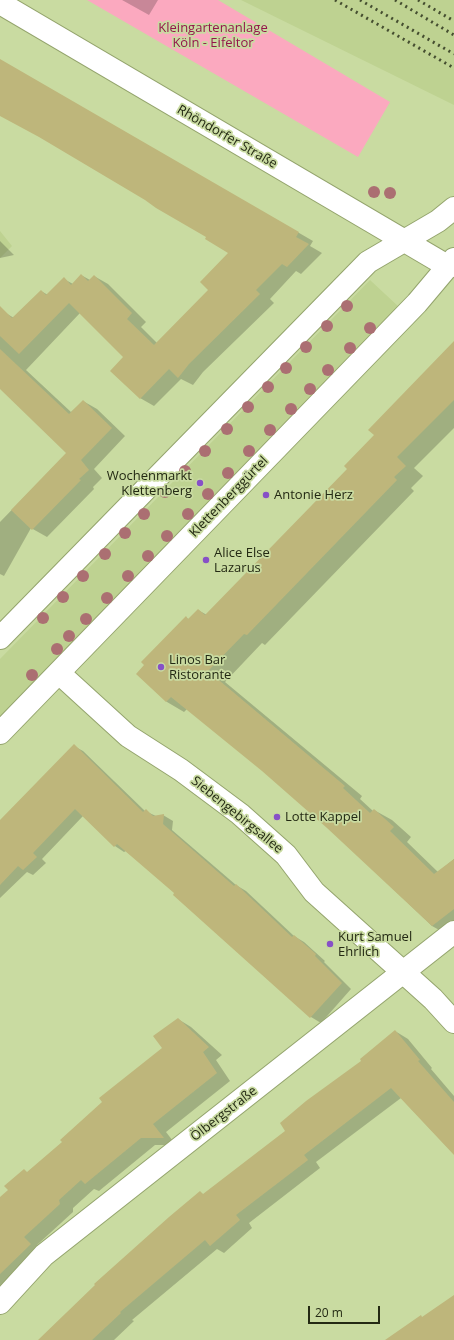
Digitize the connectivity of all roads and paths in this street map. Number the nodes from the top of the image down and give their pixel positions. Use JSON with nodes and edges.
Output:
{"nodes":[{"id":1,"x":0,"y":3,"type":"edge"},
{"id":2,"x":454,"y":208,"type":"edge"},
{"id":3,"x":404,"y":240,"type":"junction"},
{"id":4,"x":452,"y":265,"type":"edge"},
{"id":5,"x":0,"y":638,"type":"edge"},
{"id":6,"x":59,"y":673,"type":"junction"},
{"id":7,"x":0,"y":733,"type":"edge"},
{"id":8,"x":454,"y":932,"type":"edge"},
{"id":9,"x":403,"y":973,"type":"junction"},
{"id":10,"x":454,"y":1022,"type":"edge"},
{"id":11,"x":0,"y":1302,"type":"edge"}],
"edges":[{"from":1,"to":3,"type":"street","name":"Rhöndorfer Straße"},
{"from":2,"to":3,"type":"street"},
{"from":3,"to":4,"type":"street","name":"Rhöndorfer Straße"},
{"from":3,"to":5,"type":"street"},
{"from":4,"to":6,"type":"street","name":"Klettenberggürtel"},
{"from":6,"to":7,"type":"street","name":"Klettenberggürtel"},
{"from":6,"to":9,"type":"street","name":"Siebengebirgsallee"},
{"from":8,"to":9,"type":"street","name":"Ölbergstraße"},
{"from":9,"to":10,"type":"street","name":"Siebengebirgsallee"},
{"from":9,"to":11,"type":"street","name":"Ölbergstraße"}]}
